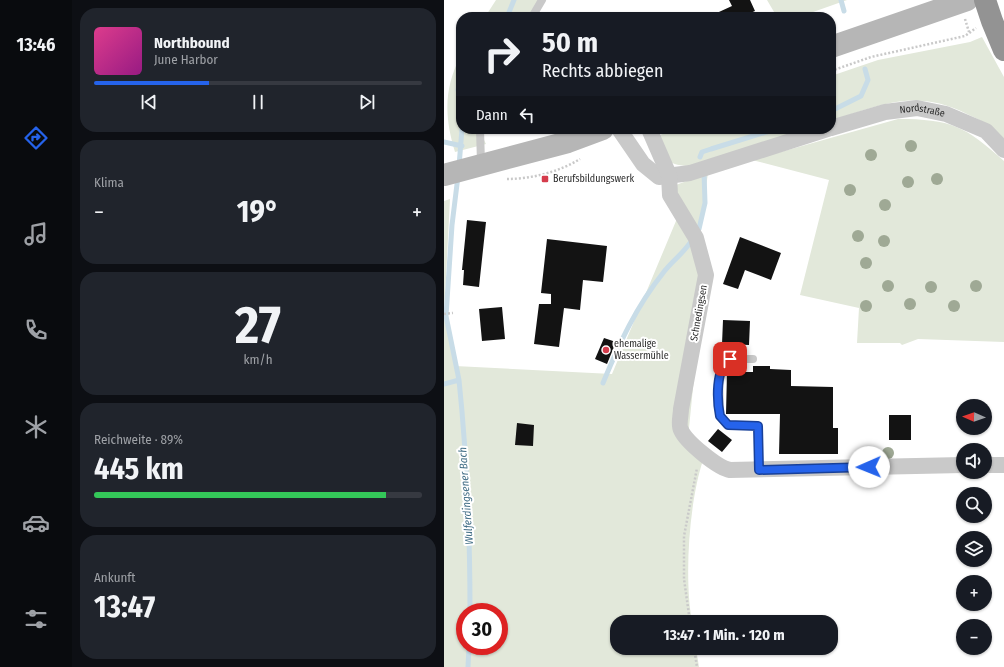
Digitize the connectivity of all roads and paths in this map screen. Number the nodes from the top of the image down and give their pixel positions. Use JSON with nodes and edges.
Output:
{"nodes":[{"id":1,"x":542,"y":0,"type":"edge"},
{"id":2,"x":967,"y":0,"type":"edge"},
{"id":3,"x":985,"y":0,"type":"edge"},
{"id":4,"x":535,"y":12,"type":"edge"},
{"id":5,"x":992,"y":22,"type":"junction"},
{"id":6,"x":836,"y":45,"type":"edge"},
{"id":7,"x":1004,"y":50,"type":"edge"},
{"id":8,"x":836,"y":69,"type":"edge"},
{"id":9,"x":836,"y":127,"type":"edge"},
{"id":10,"x":480,"y":134,"type":"edge"},
{"id":11,"x":590,"y":134,"type":"edge"},
{"id":12,"x":622,"y":134,"type":"edge"},
{"id":13,"x":651,"y":134,"type":"edge"},
{"id":14,"x":812,"y":134,"type":"edge"},
{"id":15,"x":1004,"y":150,"type":"edge"},
{"id":16,"x":477,"y":167,"type":"junction"},
{"id":17,"x":446,"y":175,"type":"edge"},
{"id":18,"x":669,"y":175,"type":"junction"},
{"id":19,"x":453,"y":313,"type":"dead end"},
{"id":20,"x":444,"y":314,"type":"edge"},
{"id":21,"x":753,"y":359,"type":"dead end"},
{"id":22,"x":700,"y":451,"type":"junction"},
{"id":23,"x":956,"y":465,"type":"edge"},
{"id":24,"x":992,"y":465,"type":"edge"},
{"id":25,"x":1004,"y":465,"type":"edge"},
{"id":26,"x":759,"y":470,"type":"junction"},
{"id":27,"x":689,"y":615,"type":"edge"},
{"id":28,"x":695,"y":655,"type":"edge"},
{"id":29,"x":697,"y":667,"type":"edge"}],
"edges":[{"from":1,"to":4,"type":"lane"},
{"from":2,"to":6,"type":"main road"},
{"from":3,"to":5,"type":"highway"},
{"from":5,"to":7,"type":"highway"},
{"from":5,"to":8,"type":"path"},
{"from":9,"to":15,"type":"street","name":"Nordstraße"},
{"from":10,"to":16,"type":"lane"},
{"from":11,"to":16,"type":"main road"},
{"from":12,"to":18,"type":"street"},
{"from":13,"to":18,"type":"street"},
{"from":14,"to":18,"type":"street"},
{"from":16,"to":17,"type":"main road"},
{"from":18,"to":22,"type":"street","name":"Schnedingsen"},
{"from":19,"to":20,"type":"path"},
{"from":21,"to":26,"type":"lane"},
{"from":22,"to":26,"type":"street","name":"Schnedingsen"},
{"from":22,"to":27,"type":"path"},
{"from":23,"to":26,"type":"street","name":"Schnedingsen"},
{"from":24,"to":25,"type":"street"},
{"from":28,"to":29,"type":"path"}]}
